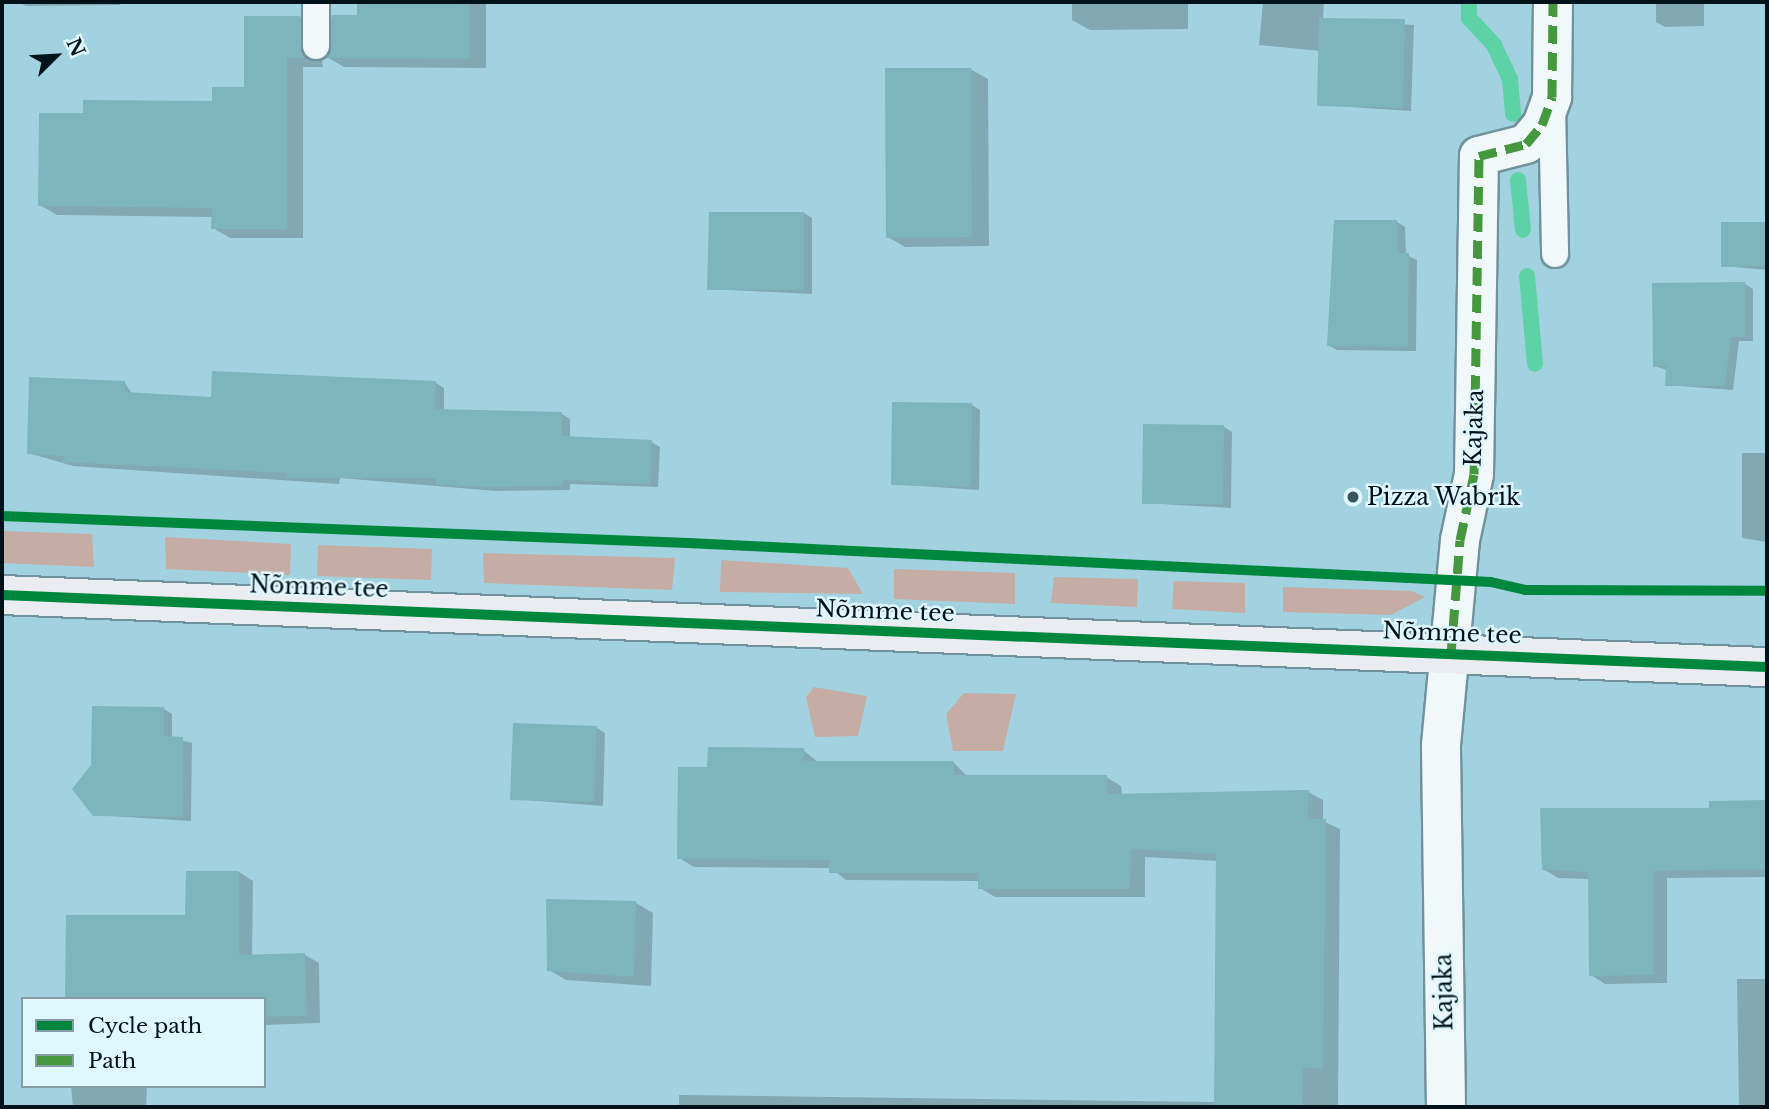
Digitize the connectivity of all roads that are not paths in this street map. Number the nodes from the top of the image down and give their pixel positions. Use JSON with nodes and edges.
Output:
{"nodes":[{"id":1,"x":316,"y":2,"type":"edge"},
{"id":2,"x":1553,"y":2,"type":"edge"},
{"id":3,"x":316,"y":46,"type":"dead end"},
{"id":4,"x":1552,"y":97,"type":"junction"},
{"id":5,"x":1555,"y":254,"type":"dead end"},
{"id":6,"x":2,"y":595,"type":"edge"},
{"id":7,"x":1451,"y":654,"type":"junction"},
{"id":8,"x":1767,"y":667,"type":"edge"},
{"id":9,"x":1446,"y":1107,"type":"edge"}],
"edges":[{"from":1,"to":3,"type":"lane"},
{"from":2,"to":4,"type":"street","name":"Kajaka"},
{"from":4,"to":5,"type":"lane"},
{"from":4,"to":7,"type":"street","name":"Kajaka"},
{"from":6,"to":7,"type":"street","name":"Nõmme tee"},
{"from":7,"to":8,"type":"street","name":"Nõmme tee"},
{"from":7,"to":9,"type":"street","name":"Kajaka"}]}
